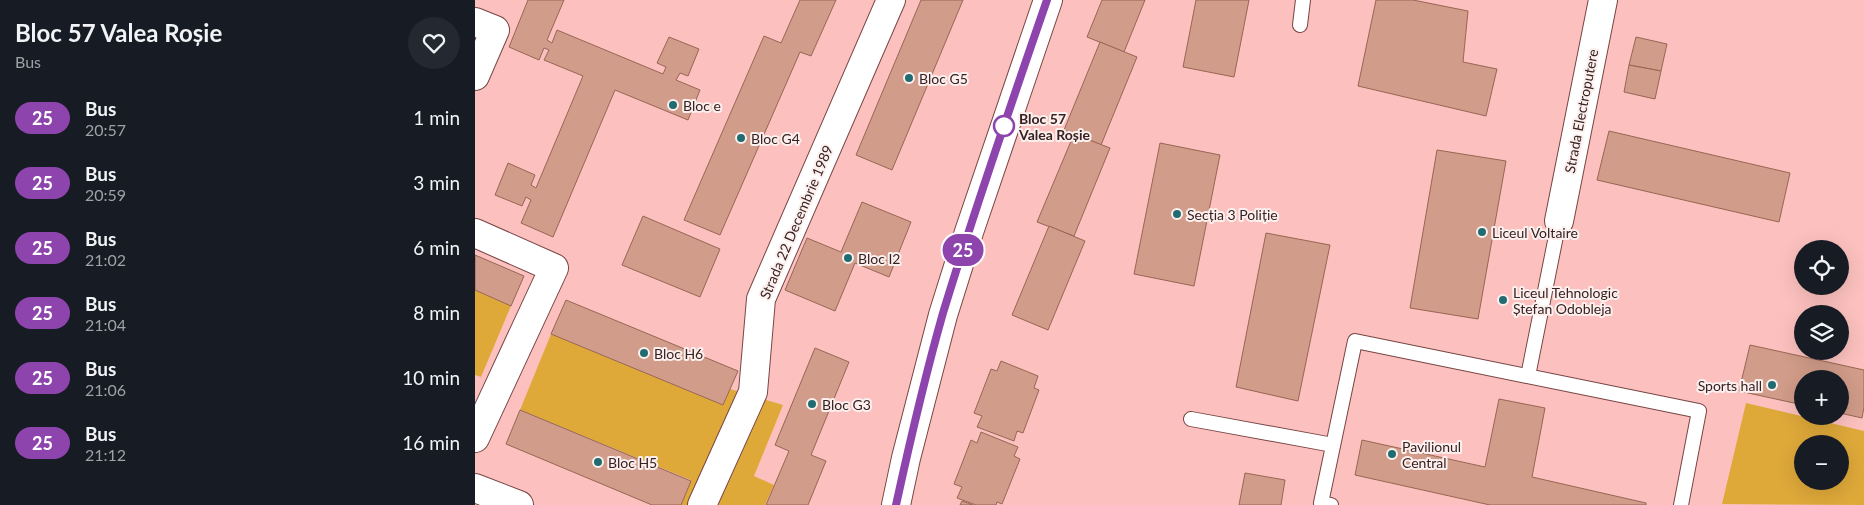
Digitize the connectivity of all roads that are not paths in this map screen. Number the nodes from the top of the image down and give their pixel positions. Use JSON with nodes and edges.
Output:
{"nodes":[{"id":1,"x":891,"y":0,"type":"edge"},
{"id":2,"x":1047,"y":0,"type":"edge"},
{"id":3,"x":1303,"y":0,"type":"edge"},
{"id":4,"x":1603,"y":0,"type":"edge"},
{"id":5,"x":475,"y":22,"type":"edge"},
{"id":6,"x":1300,"y":25,"type":"dead end"},
{"id":7,"x":475,"y":76,"type":"edge"},
{"id":8,"x":1559,"y":221,"type":"joint"},
{"id":9,"x":475,"y":233,"type":"edge"},
{"id":10,"x":1528,"y":376,"type":"junction"},
{"id":11,"x":1191,"y":419,"type":"dead end"},
{"id":12,"x":475,"y":438,"type":"edge"},
{"id":13,"x":1333,"y":445,"type":"junction"},
{"id":14,"x":475,"y":488,"type":"edge"},
{"id":15,"x":1324,"y":504,"type":"edge"},
{"id":16,"x":519,"y":505,"type":"edge"},
{"id":17,"x":702,"y":505,"type":"edge"},
{"id":18,"x":896,"y":505,"type":"edge"},
{"id":19,"x":1681,"y":505,"type":"edge"}],
"edges":[{"from":1,"to":17,"type":"street","name":"Strada 22 Decembrie 1989"},
{"from":2,"to":18,"type":"street"},
{"from":3,"to":6,"type":"lane"},
{"from":4,"to":8,"type":"street","name":"Strada Electroputere"},
{"from":5,"to":7,"type":"street"},
{"from":8,"to":10,"type":"lane"},
{"from":9,"to":12,"type":"street"},
{"from":10,"to":13,"type":"lane"},
{"from":10,"to":19,"type":"lane"},
{"from":11,"to":13,"type":"lane"},
{"from":13,"to":15,"type":"lane"},
{"from":14,"to":16,"type":"street"}]}
